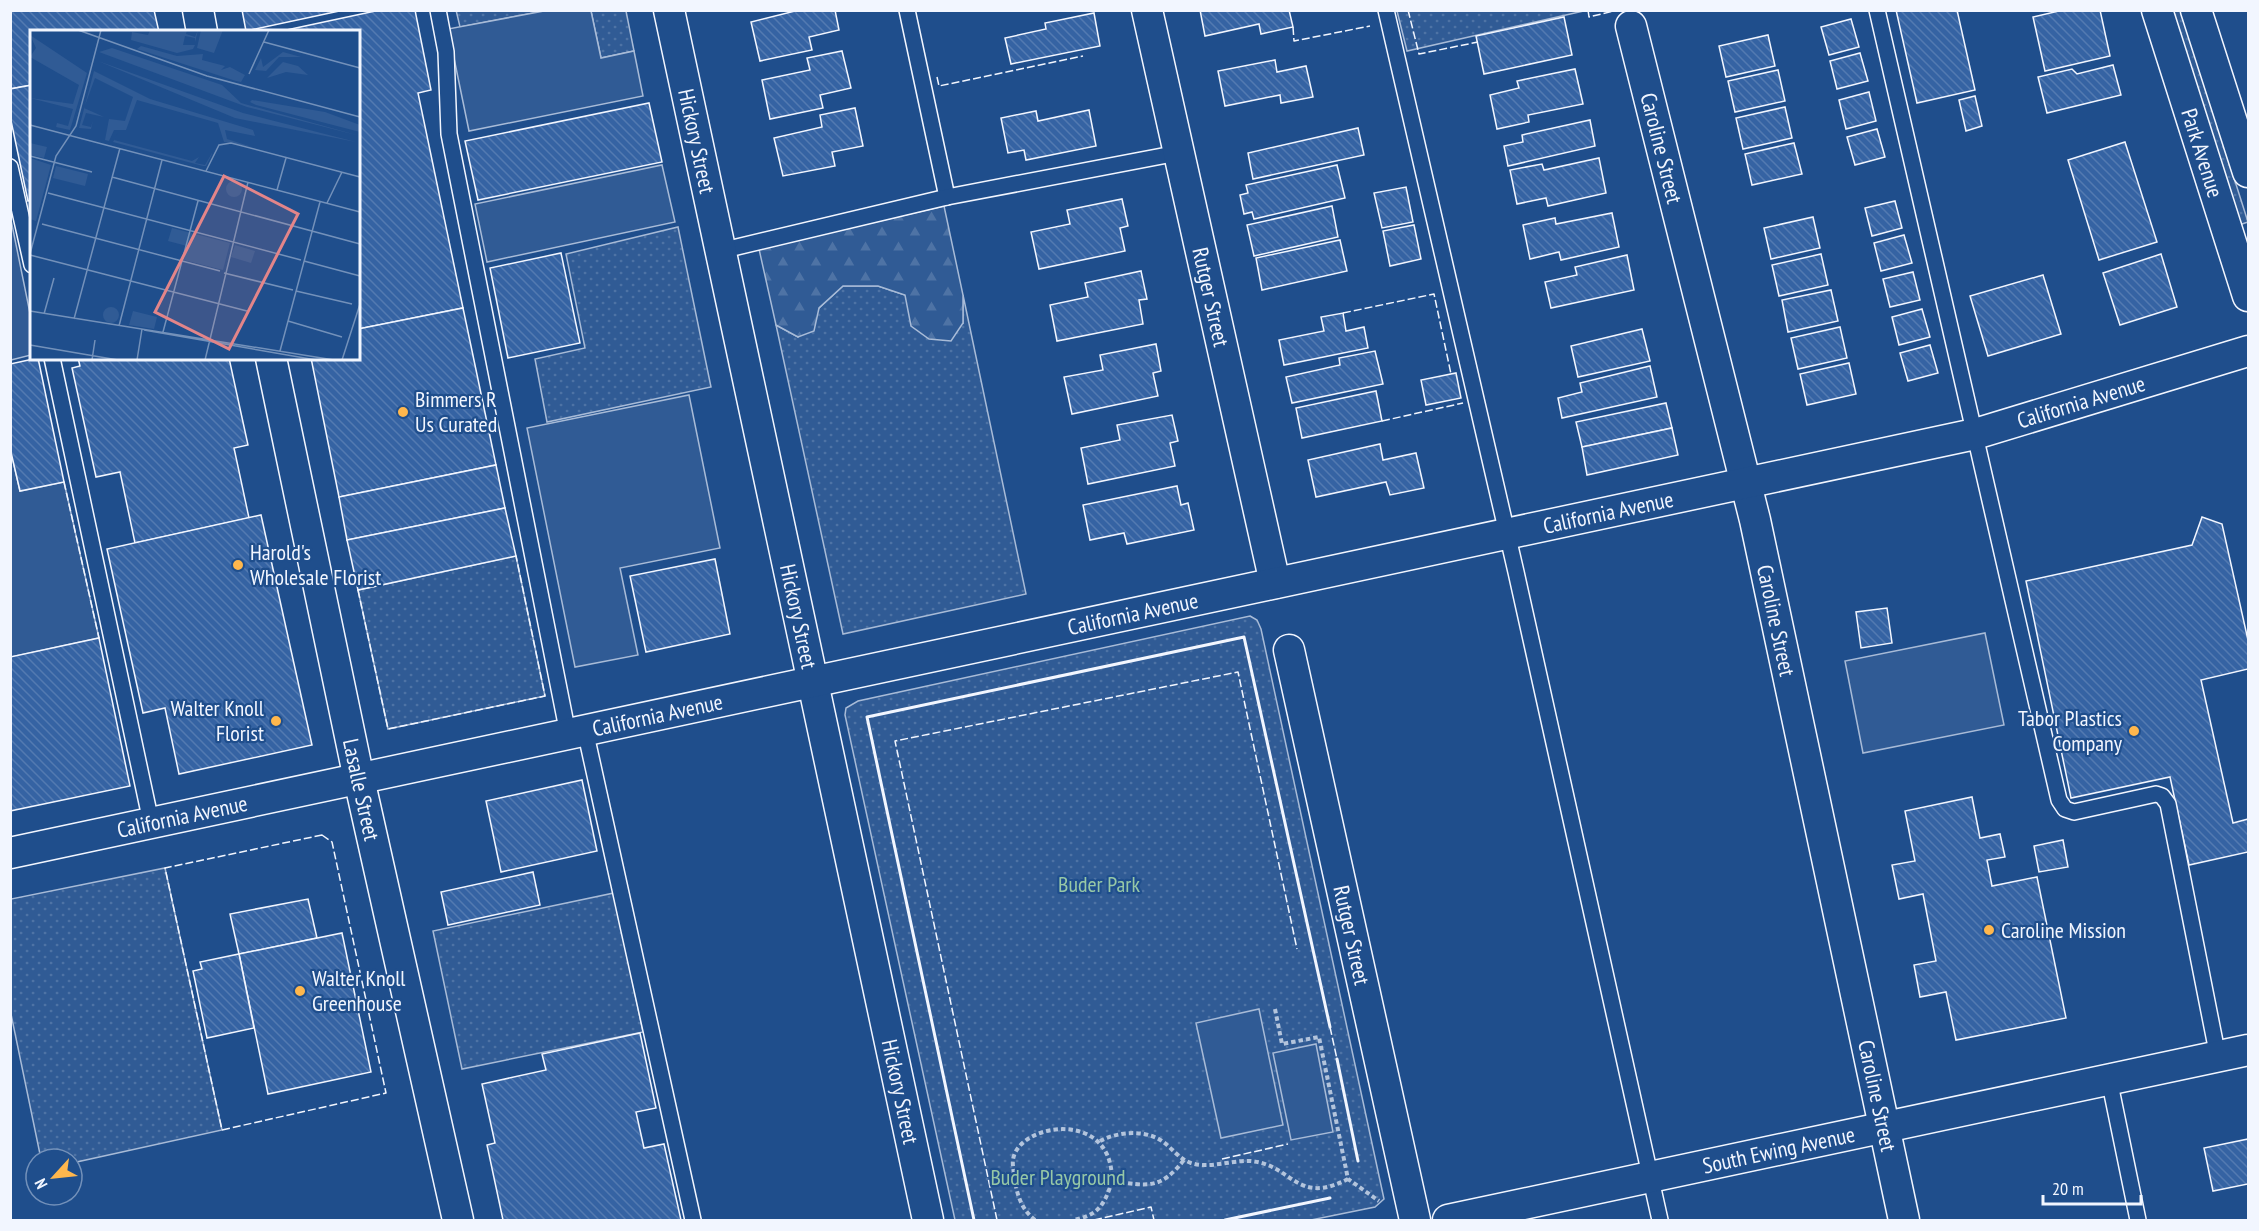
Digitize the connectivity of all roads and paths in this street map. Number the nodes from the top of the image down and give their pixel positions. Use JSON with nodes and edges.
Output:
{"nodes":[{"id":1,"x":198,"y":10,"type":"edge"},
{"id":2,"x":438,"y":10,"type":"edge"},
{"id":3,"x":669,"y":10,"type":"edge"},
{"id":4,"x":907,"y":10,"type":"edge"},
{"id":5,"x":1147,"y":10,"type":"edge"},
{"id":6,"x":1386,"y":10,"type":"edge"},
{"id":7,"x":1877,"y":10,"type":"edge"},
{"id":8,"x":2157,"y":10,"type":"edge"},
{"id":9,"x":2196,"y":10,"type":"edge"},
{"id":10,"x":1630,"y":26,"type":"dead end"},
{"id":11,"x":202,"y":30,"type":"edge"},
{"id":12,"x":1178,"y":153,"type":"junction"},
{"id":13,"x":10,"y":167,"type":"edge"},
{"id":14,"x":2248,"y":172,"type":"edge"},
{"id":15,"x":947,"y":197,"type":"junction"},
{"id":16,"x":720,"y":251,"type":"junction"},
{"id":17,"x":30,"y":256,"type":"edge"},
{"id":18,"x":2248,"y":296,"type":"edge"},
{"id":19,"x":2248,"y":351,"type":"edge"},
{"id":20,"x":52,"y":360,"type":"edge"},
{"id":21,"x":271,"y":360,"type":"edge"},
{"id":22,"x":1975,"y":434,"type":"junction"},
{"id":23,"x":1746,"y":482,"type":"junction"},
{"id":24,"x":1506,"y":533,"type":"junction"},
{"id":25,"x":1275,"y":583,"type":"junction"},
{"id":26,"x":1288,"y":650,"type":"dead end"},
{"id":27,"x":813,"y":682,"type":"junction"},
{"id":28,"x":577,"y":732,"type":"junction"},
{"id":29,"x":359,"y":779,"type":"junction"},
{"id":30,"x":151,"y":822,"type":"junction"},
{"id":31,"x":10,"y":853,"type":"edge"},
{"id":32,"x":1275,"y":1009,"type":"dead end"},
{"id":33,"x":2248,"y":1050,"type":"edge"},
{"id":34,"x":2218,"y":1057,"type":"junction"},
{"id":35,"x":2109,"y":1079,"type":"junction"},
{"id":36,"x":1885,"y":1126,"type":"junction"},
{"id":37,"x":1100,"y":1141,"type":"junction"},
{"id":38,"x":1184,"y":1160,"type":"junction"},
{"id":39,"x":1651,"y":1177,"type":"junction"},
{"id":40,"x":1348,"y":1179,"type":"junction"},
{"id":41,"x":1113,"y":1181,"type":"junction"},
{"id":42,"x":1379,"y":1201,"type":"dead end"},
{"id":43,"x":458,"y":1221,"type":"edge"},
{"id":44,"x":693,"y":1221,"type":"edge"},
{"id":45,"x":928,"y":1221,"type":"edge"},
{"id":46,"x":1035,"y":1221,"type":"edge"},
{"id":47,"x":1074,"y":1221,"type":"edge"},
{"id":48,"x":1415,"y":1221,"type":"edge"},
{"id":49,"x":1448,"y":1221,"type":"edge"},
{"id":50,"x":1660,"y":1221,"type":"edge"},
{"id":51,"x":1904,"y":1221,"type":"edge"},
{"id":52,"x":2138,"y":1221,"type":"edge"}],
"edges":[{"from":1,"to":11,"type":"street"},
{"from":2,"to":28,"type":"lane"},
{"from":3,"to":16,"type":"street","name":"Hickory Street"},
{"from":4,"to":15,"type":"lane"},
{"from":5,"to":12,"type":"street","name":"Rutger Street"},
{"from":6,"to":24,"type":"lane"},
{"from":7,"to":22,"type":"lane"},
{"from":8,"to":18,"type":"street","name":"Park Avenue"},
{"from":9,"to":14,"type":"street","name":"Park Avenue"},
{"from":10,"to":23,"type":"street","name":"Caroline Street"},
{"from":12,"to":15,"type":"lane"},
{"from":12,"to":25,"type":"street","name":"Rutger Street"},
{"from":13,"to":17,"type":"lane"},
{"from":15,"to":16,"type":"lane"},
{"from":16,"to":27,"type":"street","name":"Hickory Street"},
{"from":19,"to":22,"type":"street","name":"California Avenue"},
{"from":20,"to":30,"type":"lane"},
{"from":21,"to":29,"type":"street","name":"Lasalle Street"},
{"from":22,"to":23,"type":"street","name":"California Avenue"},
{"from":22,"to":34,"type":"lane"},
{"from":23,"to":24,"type":"street","name":"California Avenue"},
{"from":23,"to":36,"type":"street","name":"Caroline Street"},
{"from":24,"to":25,"type":"street","name":"California Avenue"},
{"from":24,"to":39,"type":"lane"},
{"from":25,"to":27,"type":"street","name":"California Avenue"},
{"from":26,"to":48,"type":"street","name":"Rutger Street"},
{"from":27,"to":28,"type":"street","name":"California Avenue"},
{"from":27,"to":45,"type":"street","name":"Hickory Street"},
{"from":28,"to":29,"type":"street","name":"California Avenue"},
{"from":28,"to":44,"type":"lane"},
{"from":29,"to":30,"type":"street","name":"California Avenue"},
{"from":29,"to":43,"type":"street","name":"Lasalle Street"},
{"from":30,"to":31,"type":"street","name":"California Avenue"},
{"from":32,"to":40,"type":"path"},
{"from":33,"to":34,"type":"street","name":"South Ewing Avenue"},
{"from":34,"to":35,"type":"street","name":"South Ewing Avenue"},
{"from":35,"to":36,"type":"street","name":"South Ewing Avenue"},
{"from":35,"to":52,"type":"lane"},
{"from":36,"to":39,"type":"street","name":"South Ewing Avenue"},
{"from":36,"to":51,"type":"street","name":"Caroline Street"},
{"from":37,"to":38,"type":"path"},
{"from":37,"to":41,"type":"path"},
{"from":37,"to":46,"type":"path"},
{"from":38,"to":40,"type":"path"},
{"from":38,"to":41,"type":"path"},
{"from":39,"to":49,"type":"street","name":"South Ewing Avenue"},
{"from":39,"to":50,"type":"lane"},
{"from":40,"to":42,"type":"path"},
{"from":41,"to":47,"type":"path"}]}
